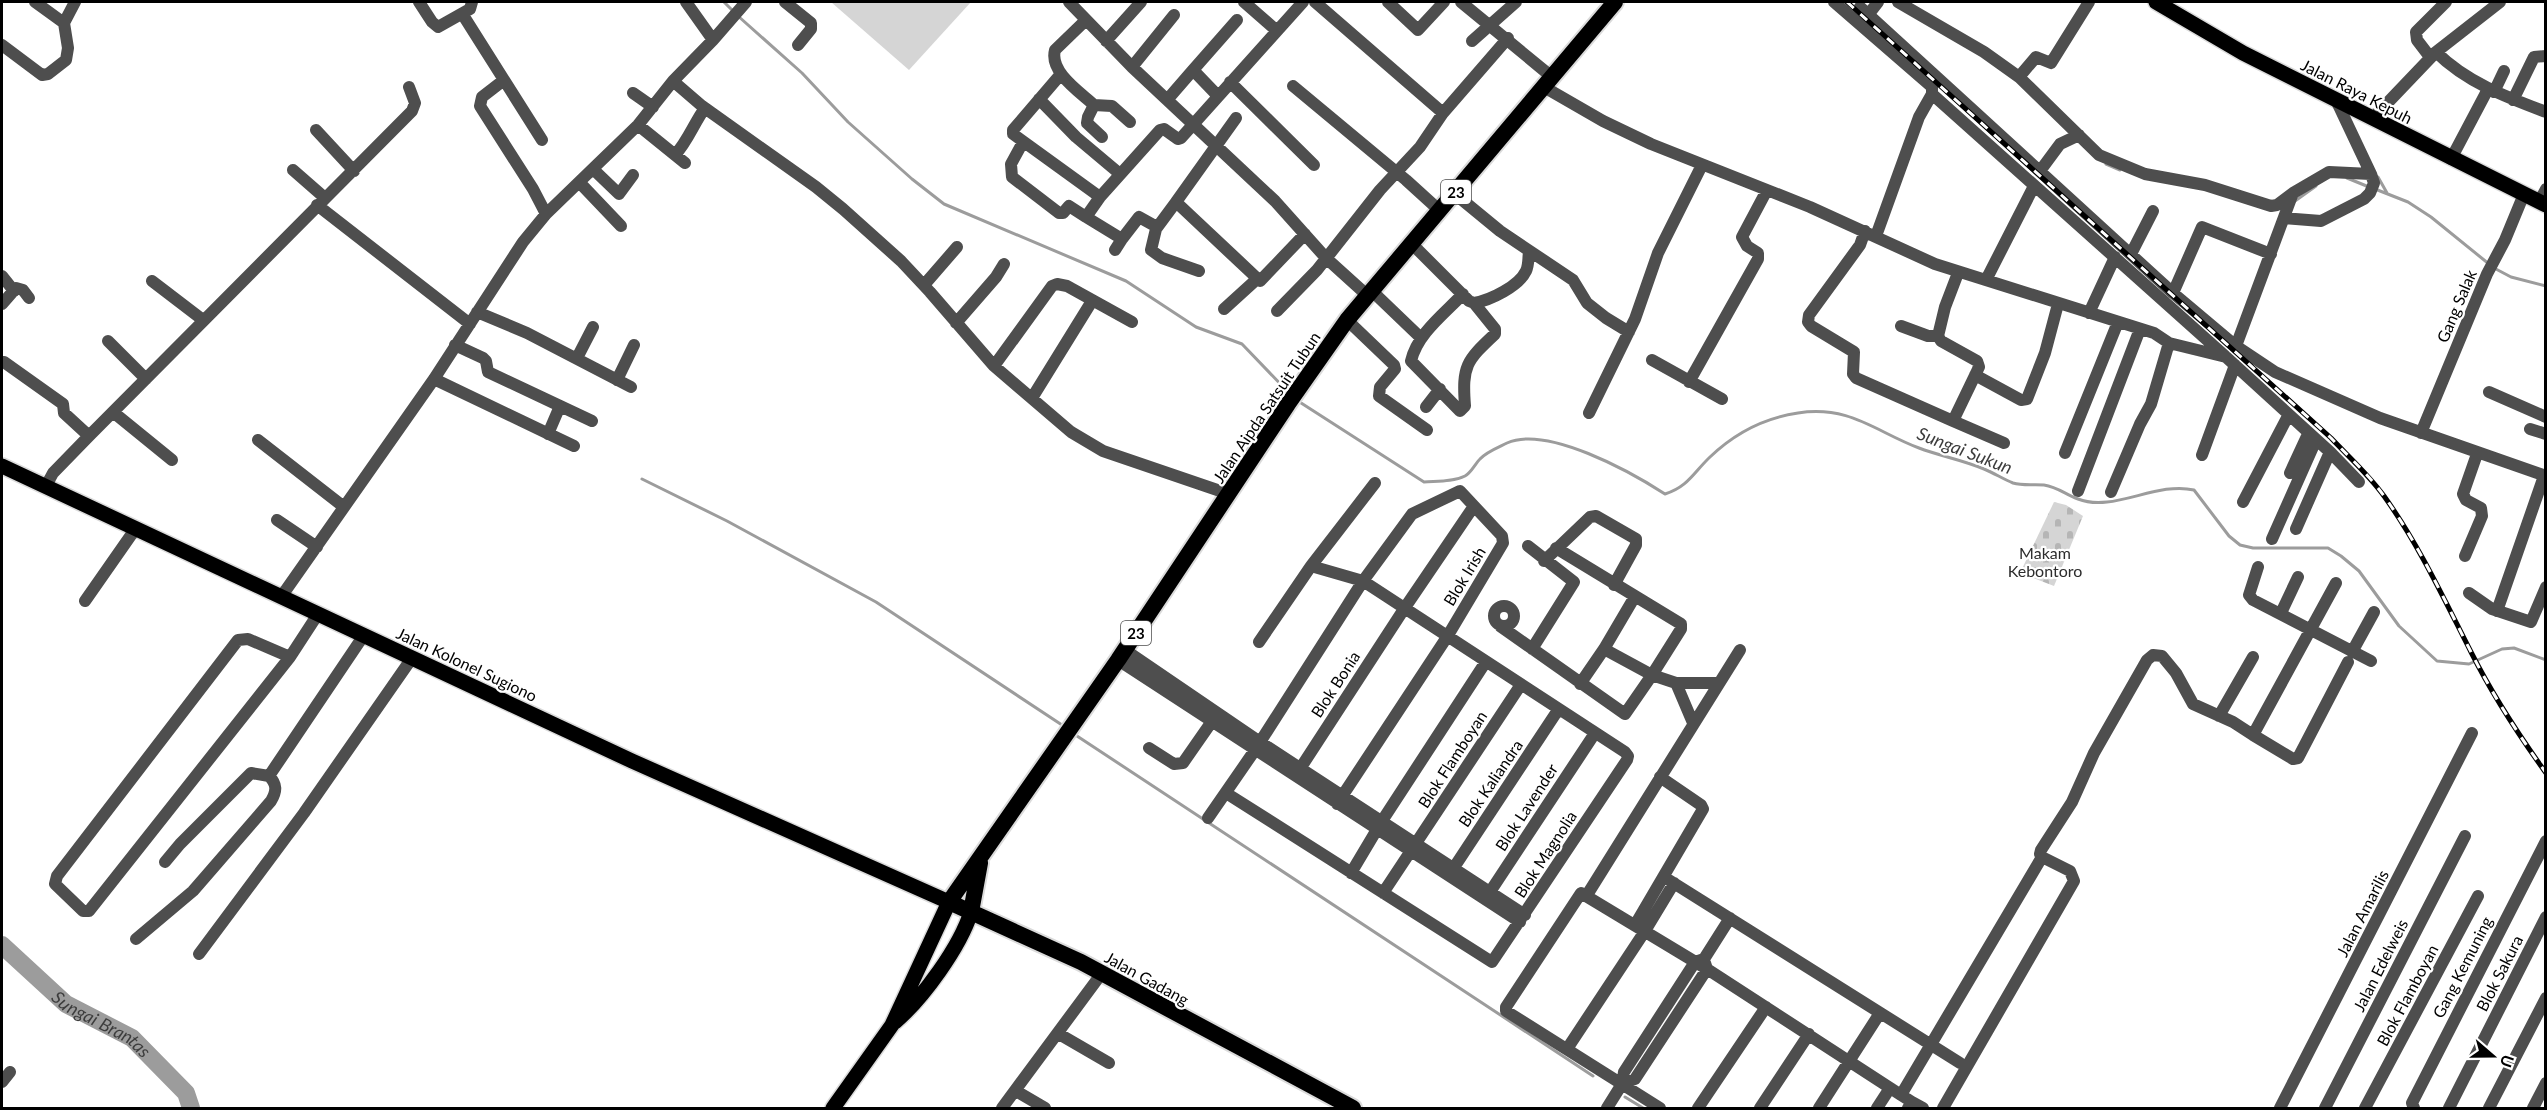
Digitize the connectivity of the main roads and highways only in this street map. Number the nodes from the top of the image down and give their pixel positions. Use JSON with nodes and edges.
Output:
{"nodes":[{"id":1,"x":1615,"y":2,"type":"edge"},
{"id":2,"x":2156,"y":2,"type":"edge"},
{"id":3,"x":2543,"y":198,"type":"edge"},
{"id":4,"x":2,"y":466,"type":"edge"},
{"id":5,"x":981,"y":860,"type":"junction"},
{"id":6,"x":919,"y":889,"type":"joint"},
{"id":7,"x":949,"y":902,"type":"junction"},
{"id":8,"x":971,"y":912,"type":"junction"},
{"id":9,"x":891,"y":1025,"type":"junction"},
{"id":10,"x":833,"y":1108,"type":"edge"},
{"id":11,"x":1353,"y":1108,"type":"edge"}],
"edges":[{"from":1,"to":5,"type":"highway","name":"Jalan Aipda Satsuit Tubun","number":"23"},
{"from":2,"to":3,"type":"main road","name":"Jalan Raya Kepuh"},
{"from":4,"to":6,"type":"main road","name":"Jalan Kolonel Sugiono"},
{"from":5,"to":7,"type":"highway","name":"Jalan Aipda Satsuit Tubun","number":"23"},
{"from":5,"to":8,"type":"highway","name":"Jalan Aipda Satsuit Tubun","number":"23"},
{"from":6,"to":7,"type":"main road","name":"Jalan Gadang"},
{"from":7,"to":8,"type":"highway","name":"Jalan Gadang"},
{"from":7,"to":9,"type":"main road"},
{"from":8,"to":9,"type":"main road"},
{"from":8,"to":11,"type":"highway","name":"Jalan Gadang"},
{"from":9,"to":10,"type":"main road"}]}
